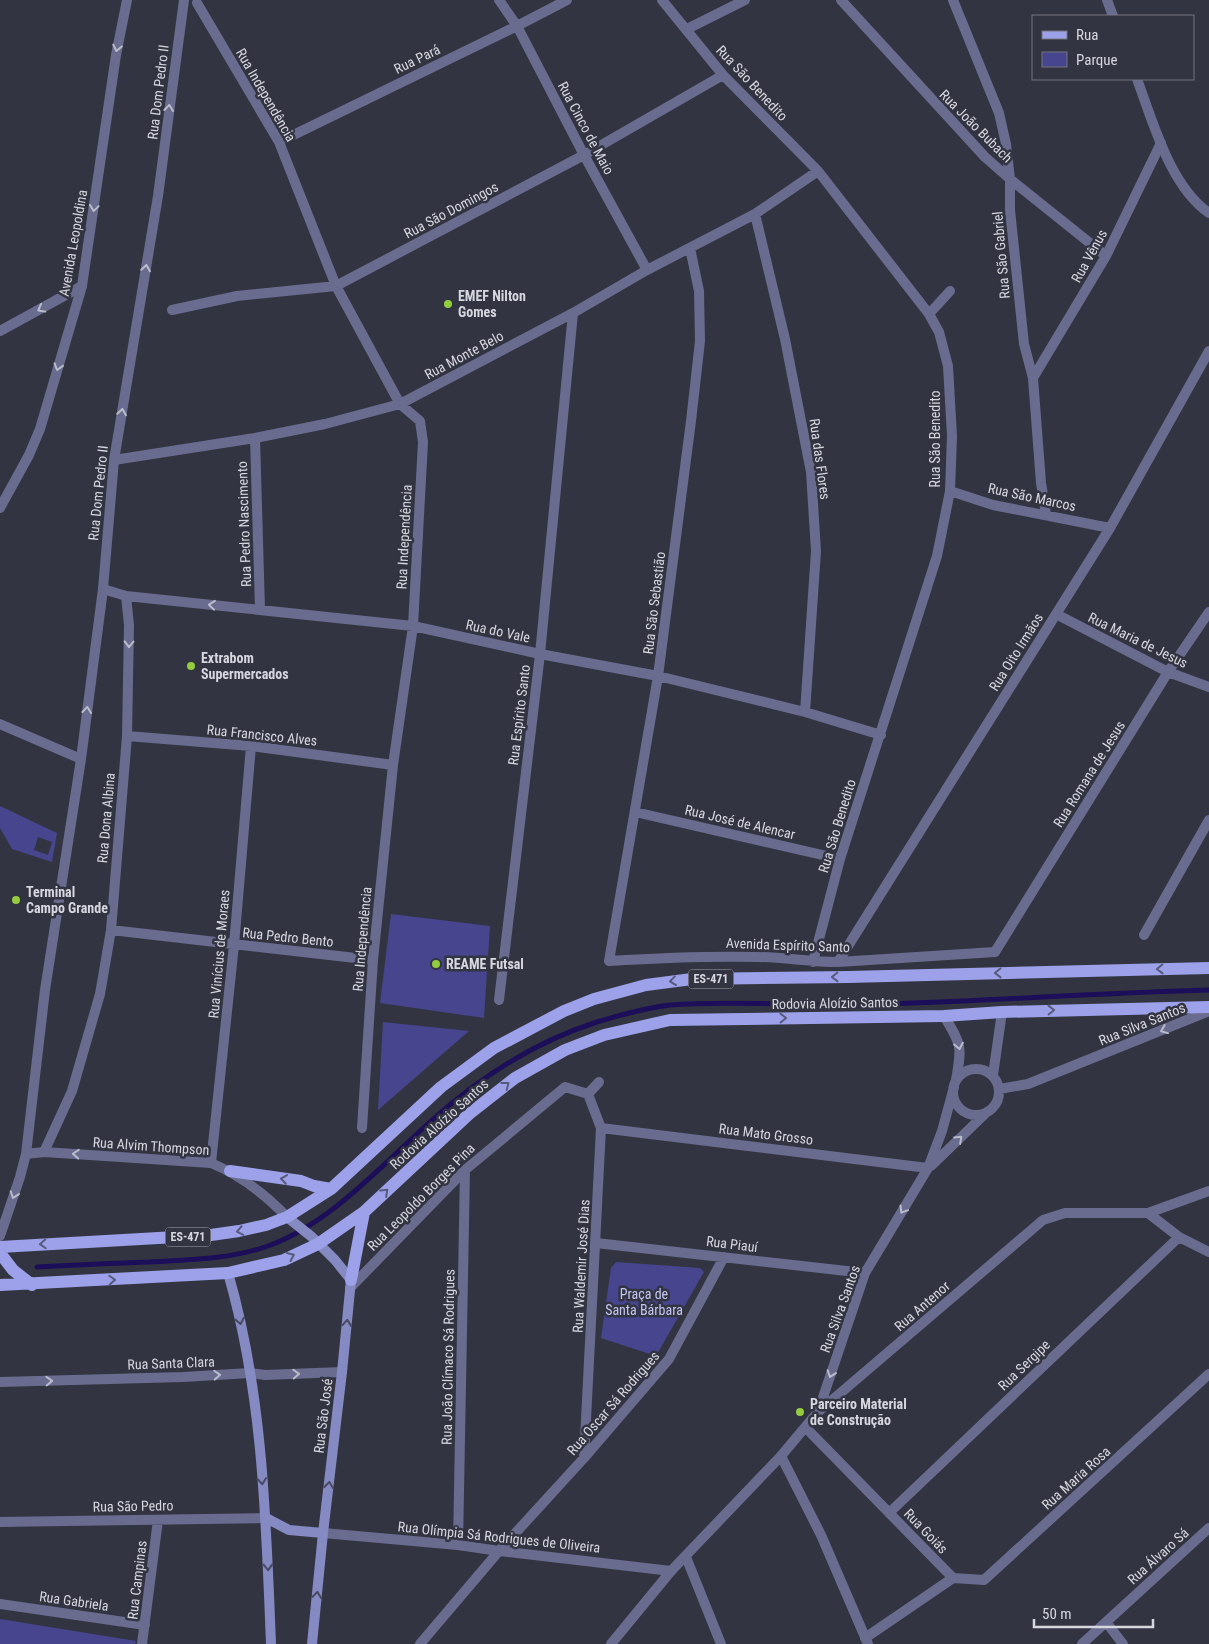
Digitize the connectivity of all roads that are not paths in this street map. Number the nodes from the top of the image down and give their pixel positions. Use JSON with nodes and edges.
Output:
{"nodes":[{"id":1,"x":128,"y":0,"type":"edge"},
{"id":2,"x":499,"y":0,"type":"edge"},
{"id":3,"x":567,"y":0,"type":"edge"},
{"id":4,"x":662,"y":0,"type":"edge"},
{"id":5,"x":746,"y":0,"type":"edge"},
{"id":6,"x":841,"y":0,"type":"edge"},
{"id":7,"x":953,"y":0,"type":"edge"},
{"id":8,"x":1107,"y":0,"type":"edge"},
{"id":9,"x":200,"y":2,"type":"edge"},
{"id":10,"x":183,"y":4,"type":"edge"},
{"id":11,"x":1113,"y":15,"type":"edge"},
{"id":12,"x":517,"y":26,"type":"junction"},
{"id":13,"x":687,"y":29,"type":"junction"},
{"id":14,"x":723,"y":75,"type":"junction"},
{"id":15,"x":1137,"y":80,"type":"edge"},
{"id":16,"x":278,"y":142,"type":"junction"},
{"id":17,"x":1161,"y":143,"type":"junction"},
{"id":18,"x":584,"y":155,"type":"junction"},
{"id":19,"x":818,"y":171,"type":"junction"},
{"id":20,"x":1010,"y":179,"type":"junction"},
{"id":21,"x":1209,"y":213,"type":"edge"},
{"id":22,"x":755,"y":214,"type":"junction"},
{"id":23,"x":690,"y":248,"type":"junction"},
{"id":24,"x":1106,"y":256,"type":"junction"},
{"id":25,"x":647,"y":270,"type":"junction"},
{"id":26,"x":82,"y":286,"type":"junction"},
{"id":27,"x":336,"y":286,"type":"junction"},
{"id":28,"x":950,"y":291,"type":"dead end"},
{"id":29,"x":172,"y":310,"type":"dead end"},
{"id":30,"x":574,"y":313,"type":"junction"},
{"id":31,"x":929,"y":314,"type":"junction"},
{"id":32,"x":0,"y":331,"type":"edge"},
{"id":33,"x":1209,"y":351,"type":"edge"},
{"id":34,"x":1033,"y":378,"type":"junction"},
{"id":35,"x":400,"y":404,"type":"junction"},
{"id":36,"x":255,"y":438,"type":"junction"},
{"id":37,"x":114,"y":460,"type":"junction"},
{"id":38,"x":950,"y":491,"type":"junction"},
{"id":39,"x":0,"y":508,"type":"edge"},
{"id":40,"x":1046,"y":514,"type":"junction"},
{"id":41,"x":1110,"y":528,"type":"junction"},
{"id":42,"x":103,"y":589,"type":"junction"},
{"id":43,"x":126,"y":596,"type":"junction"},
{"id":44,"x":260,"y":610,"type":"junction"},
{"id":45,"x":1209,"y":612,"type":"edge"},
{"id":46,"x":1056,"y":614,"type":"junction"},
{"id":47,"x":413,"y":626,"type":"junction"},
{"id":48,"x":540,"y":654,"type":"junction"},
{"id":49,"x":1168,"y":672,"type":"junction"},
{"id":50,"x":658,"y":676,"type":"junction"},
{"id":51,"x":1209,"y":687,"type":"edge"},
{"id":52,"x":805,"y":712,"type":"junction"},
{"id":53,"x":0,"y":724,"type":"edge"},
{"id":54,"x":881,"y":735,"type":"junction"},
{"id":55,"x":127,"y":736,"type":"junction"},
{"id":56,"x":251,"y":746,"type":"junction"},
{"id":57,"x":81,"y":759,"type":"junction"},
{"id":58,"x":393,"y":765,"type":"junction"},
{"id":59,"x":635,"y":812,"type":"junction"},
{"id":60,"x":1209,"y":820,"type":"edge"},
{"id":61,"x":840,"y":859,"type":"junction"},
{"id":62,"x":111,"y":930,"type":"junction"},
{"id":63,"x":1144,"y":935,"type":"dead end"},
{"id":64,"x":234,"y":945,"type":"junction"},
{"id":65,"x":995,"y":952,"type":"joint"},
{"id":66,"x":373,"y":960,"type":"junction"},
{"id":67,"x":609,"y":961,"type":"joint"},
{"id":68,"x":813,"y":962,"type":"junction"},
{"id":69,"x":838,"y":962,"type":"junction"},
{"id":70,"x":1209,"y":968,"type":"edge"},
{"id":71,"x":499,"y":1000,"type":"dead end"},
{"id":72,"x":1209,"y":1007,"type":"edge"},
{"id":73,"x":1002,"y":1012,"type":"junction"},
{"id":74,"x":1209,"y":1012,"type":"edge"},
{"id":75,"x":944,"y":1016,"type":"junction"},
{"id":76,"x":993,"y":1075,"type":"junction"},
{"id":77,"x":600,"y":1082,"type":"dead end"},
{"id":78,"x":955,"y":1083,"type":"junction"},
{"id":79,"x":999,"y":1089,"type":"junction"},
{"id":80,"x":588,"y":1094,"type":"junction"},
{"id":81,"x":991,"y":1109,"type":"junction"},
{"id":82,"x":362,"y":1128,"type":"dead end"},
{"id":83,"x":600,"y":1128,"type":"junction"},
{"id":84,"x":44,"y":1152,"type":"junction"},
{"id":85,"x":26,"y":1154,"type":"junction"},
{"id":86,"x":212,"y":1164,"type":"junction"},
{"id":87,"x":928,"y":1168,"type":"junction"},
{"id":88,"x":465,"y":1170,"type":"junction"},
{"id":89,"x":230,"y":1171,"type":"junction"},
{"id":90,"x":331,"y":1189,"type":"junction"},
{"id":91,"x":1209,"y":1191,"type":"edge"},
{"id":92,"x":364,"y":1212,"type":"junction"},
{"id":93,"x":1148,"y":1213,"type":"junction"},
{"id":94,"x":290,"y":1220,"type":"junction"},
{"id":95,"x":0,"y":1236,"type":"edge"},
{"id":96,"x":1178,"y":1237,"type":"junction"},
{"id":97,"x":315,"y":1240,"type":"junction"},
{"id":98,"x":596,"y":1243,"type":"junction"},
{"id":99,"x":0,"y":1247,"type":"edge"},
{"id":100,"x":1209,"y":1252,"type":"edge"},
{"id":101,"x":0,"y":1253,"type":"edge"},
{"id":102,"x":724,"y":1257,"type":"junction"},
{"id":103,"x":865,"y":1273,"type":"junction"},
{"id":104,"x":228,"y":1274,"type":"junction"},
{"id":105,"x":350,"y":1284,"type":"junction"},
{"id":106,"x":0,"y":1285,"type":"edge"},
{"id":107,"x":32,"y":1285,"type":"junction"},
{"id":108,"x":342,"y":1372,"type":"junction"},
{"id":109,"x":250,"y":1373,"type":"junction"},
{"id":110,"x":1209,"y":1374,"type":"edge"},
{"id":111,"x":0,"y":1382,"type":"edge"},
{"id":112,"x":818,"y":1413,"type":"junction"},
{"id":113,"x":806,"y":1428,"type":"junction"},
{"id":114,"x":781,"y":1456,"type":"junction"},
{"id":115,"x":584,"y":1458,"type":"junction"},
{"id":116,"x":889,"y":1513,"type":"junction"},
{"id":117,"x":266,"y":1518,"type":"junction"},
{"id":118,"x":158,"y":1520,"type":"junction"},
{"id":119,"x":0,"y":1522,"type":"edge"},
{"id":120,"x":1209,"y":1528,"type":"edge"},
{"id":121,"x":323,"y":1533,"type":"junction"},
{"id":122,"x":458,"y":1545,"type":"junction"},
{"id":123,"x":499,"y":1551,"type":"junction"},
{"id":124,"x":686,"y":1557,"type":"junction"},
{"id":125,"x":671,"y":1570,"type":"junction"},
{"id":126,"x":953,"y":1578,"type":"junction"},
{"id":127,"x":0,"y":1604,"type":"edge"},
{"id":128,"x":1106,"y":1622,"type":"junction"},
{"id":129,"x":145,"y":1625,"type":"junction"},
{"id":130,"x":867,"y":1641,"type":"edge"},
{"id":131,"x":142,"y":1644,"type":"edge"},
{"id":132,"x":271,"y":1644,"type":"edge"},
{"id":133,"x":312,"y":1644,"type":"edge"},
{"id":134,"x":420,"y":1644,"type":"edge"},
{"id":135,"x":611,"y":1644,"type":"edge"},
{"id":136,"x":721,"y":1644,"type":"edge"},
{"id":137,"x":1082,"y":1644,"type":"edge"},
{"id":138,"x":1123,"y":1644,"type":"edge"}],
"edges":[{"from":1,"to":26,"type":"street","name":"Avenida Leopoldina","one_way":true},
{"from":2,"to":12,"type":"street","name":"Rua Cinco de Maio"},
{"from":3,"to":12,"type":"street","name":"Rua Pará"},
{"from":4,"to":13,"type":"street","name":"Rua São Benedito"},
{"from":5,"to":13,"type":"street"},
{"from":6,"to":20,"type":"street","name":"Rua João Bubach"},
{"from":7,"to":20,"type":"street","name":"Rua São Gabriel"},
{"from":8,"to":11,"type":"street"},
{"from":9,"to":10,"type":"street"},
{"from":9,"to":16,"type":"street","name":"Rua Independência"},
{"from":37,"to":10,"type":"street","name":"Rua Dom Pedro II","one_way":true},
{"from":12,"to":16,"type":"street","name":"Rua Pará"},
{"from":12,"to":18,"type":"street","name":"Rua Cinco de Maio"},
{"from":13,"to":14,"type":"street","name":"Rua São Benedito"},
{"from":14,"to":18,"type":"street","name":"Rua São Domingos"},
{"from":14,"to":19,"type":"street","name":"Rua São Benedito"},
{"from":15,"to":17,"type":"street"},
{"from":16,"to":27,"type":"street","name":"Rua Independência"},
{"from":17,"to":21,"type":"street"},
{"from":17,"to":24,"type":"street","name":"Rua Vênus"},
{"from":18,"to":25,"type":"street","name":"Rua Cinco de Maio"},
{"from":18,"to":27,"type":"street","name":"Rua São Domingos"},
{"from":19,"to":22,"type":"street","name":"Rua Monte Belo"},
{"from":19,"to":31,"type":"street","name":"Rua São Benedito"},
{"from":20,"to":24,"type":"street","name":"Rua João Bubach"},
{"from":20,"to":34,"type":"street","name":"Rua São Gabriel"},
{"from":22,"to":23,"type":"street","name":"Rua Monte Belo"},
{"from":22,"to":52,"type":"street","name":"Rua das Flores"},
{"from":23,"to":25,"type":"street","name":"Rua Monte Belo"},
{"from":23,"to":50,"type":"street","name":"Rua São Sebastião"},
{"from":24,"to":34,"type":"street","name":"Rua Vênus"},
{"from":25,"to":30,"type":"street","name":"Rua Monte Belo"},
{"from":26,"to":32,"type":"street","one_way":true},
{"from":26,"to":39,"type":"street","name":"Avenida Leopoldina","one_way":true},
{"from":27,"to":29,"type":"street","name":"Rua São Domingos"},
{"from":27,"to":35,"type":"street","name":"Rua Independência"},
{"from":28,"to":31,"type":"street"},
{"from":30,"to":35,"type":"street","name":"Rua Monte Belo"},
{"from":30,"to":48,"type":"street","name":"Rua Espírito Santo"},
{"from":31,"to":38,"type":"street","name":"Rua São Benedito"},
{"from":33,"to":41,"type":"street","name":"Rua Oito Irmãos"},
{"from":34,"to":40,"type":"street","name":"Rua São Gabriel"},
{"from":35,"to":36,"type":"street","name":"Rua Monte Belo"},
{"from":35,"to":47,"type":"street","name":"Rua Independência"},
{"from":36,"to":37,"type":"street","name":"Rua Monte Belo"},
{"from":36,"to":44,"type":"street","name":"Rua Pedro Nascimento"},
{"from":37,"to":42,"type":"street","name":"Rua Dom Pedro II"},
{"from":38,"to":40,"type":"street","name":"Rua São Marcos"},
{"from":38,"to":54,"type":"street","name":"Rua São Benedito"},
{"from":40,"to":41,"type":"street","name":"Rua São Marcos"},
{"from":41,"to":46,"type":"street","name":"Rua Oito Irmãos"},
{"from":42,"to":43,"type":"street","name":"Rua do Vale"},
{"from":57,"to":42,"type":"street","name":"Rua Dom Pedro II","one_way":true},
{"from":44,"to":43,"type":"street","name":"Rua do Vale","one_way":true},
{"from":43,"to":55,"type":"street","name":"Rua Dona Albina","one_way":true},
{"from":44,"to":47,"type":"street","name":"Rua do Vale"},
{"from":45,"to":49,"type":"street","name":"Rua Romana de Jesus"},
{"from":46,"to":49,"type":"street","name":"Rua Maria de Jesus"},
{"from":46,"to":69,"type":"street","name":"Rua Oito Irmãos"},
{"from":47,"to":48,"type":"street","name":"Rua do Vale"},
{"from":47,"to":58,"type":"street","name":"Rua Independência"},
{"from":48,"to":50,"type":"street","name":"Rua do Vale"},
{"from":48,"to":71,"type":"street","name":"Rua Espírito Santo"},
{"from":49,"to":51,"type":"street","name":"Rua Maria de Jesus"},
{"from":49,"to":65,"type":"street","name":"Rua Romana de Jesus"},
{"from":50,"to":52,"type":"street","name":"Rua do Vale"},
{"from":50,"to":59,"type":"street","name":"Rua São Sebastião"},
{"from":52,"to":54,"type":"street","name":"Rua do Vale"},
{"from":53,"to":57,"type":"street"},
{"from":54,"to":61,"type":"street","name":"Rua São Benedito"},
{"from":55,"to":56,"type":"street","name":"Rua Francisco Alves"},
{"from":55,"to":62,"type":"street","name":"Rua Dona Albina"},
{"from":56,"to":58,"type":"street","name":"Rua Francisco Alves"},
{"from":56,"to":64,"type":"street","name":"Rua Vinícius de Moraes"},
{"from":57,"to":85,"type":"street","name":"Rua Dom Pedro II"},
{"from":58,"to":66,"type":"street","name":"Rua Independência"},
{"from":59,"to":61,"type":"street","name":"Rua José de Alencar"},
{"from":59,"to":67,"type":"street","name":"Rua São Sebastião"},
{"from":60,"to":63,"type":"street"},
{"from":61,"to":68,"type":"street","name":"Rua São Benedito"},
{"from":62,"to":64,"type":"street","name":"Rua Pedro Bento"},
{"from":62,"to":84,"type":"street","name":"Rua Dona Albina"},
{"from":64,"to":66,"type":"street","name":"Rua Pedro Bento"},
{"from":64,"to":86,"type":"street","name":"Rua Vinícius de Moraes"},
{"from":65,"to":69,"type":"street","name":"Avenida Espírito Santo"},
{"from":66,"to":82,"type":"street","name":"Rua Independência"},
{"from":67,"to":68,"type":"street","name":"Avenida Espírito Santo"},
{"from":68,"to":69,"type":"street","name":"Avenida Espírito Santo"},
{"from":70,"to":90,"type":"main road","name":"Rodovia Aloízio Santos","number":"ES-471","one_way":true},
{"from":73,"to":72,"type":"main road","name":"Rodovia Aloízio Santos","one_way":true},
{"from":73,"to":75,"type":"main road","name":"Rodovia Aloízio Santos"},
{"from":73,"to":76,"type":"street"},
{"from":74,"to":79,"type":"street","name":"Rua Silva Santos","one_way":true},
{"from":75,"to":78,"type":"street","name":"Rua Silva Santos","one_way":true},
{"from":92,"to":75,"type":"main road","name":"Rodovia Aloízio Santos","one_way":true},
{"from":76,"to":78,"type":"street"},
{"from":76,"to":79,"type":"street"},
{"from":77,"to":80,"type":"street"},
{"from":78,"to":81,"type":"street"},
{"from":78,"to":87,"type":"street","name":"Rua Silva Santos"},
{"from":79,"to":81,"type":"street"},
{"from":80,"to":83,"type":"street","name":"Rua Waldemir José Dias"},
{"from":80,"to":88,"type":"street","name":"Rua Leopoldo Borges Pina"},
{"from":87,"to":81,"type":"street","name":"Rua Silva Santos","one_way":true},
{"from":83,"to":87,"type":"street","name":"Rua Mato Grosso"},
{"from":83,"to":98,"type":"street","name":"Rua Waldemir José Dias"},
{"from":84,"to":85,"type":"street","name":"Rua Alvim Thompson"},
{"from":86,"to":84,"type":"street","name":"Rua Alvim Thompson","one_way":true},
{"from":85,"to":95,"type":"street","one_way":true},
{"from":86,"to":89,"type":"street","name":"Rua Alvim Thompson"},
{"from":87,"to":103,"type":"street","name":"Rua Silva Santos","one_way":true},
{"from":88,"to":105,"type":"street","name":"Rua Leopoldo Borges Pina"},
{"from":88,"to":122,"type":"street","name":"Rua João Clímaco Sá Rodrigues"},
{"from":90,"to":89,"type":"main road","one_way":true},
{"from":89,"to":94,"type":"street","name":"Rua Alvim Thompson"},
{"from":90,"to":94,"type":"main road","name":"Rodovia Aloízio Santos","number":"ES-471"},
{"from":91,"to":93,"type":"street"},
{"from":92,"to":97,"type":"main road","name":"Rodovia Aloízio Santos"},
{"from":92,"to":105,"type":"main road"},
{"from":93,"to":96,"type":"street"},
{"from":93,"to":112,"type":"street","name":"Rua Antenor"},
{"from":94,"to":97,"type":"main road"},
{"from":94,"to":99,"type":"main road","name":"Rodovia Aloízio Santos","number":"ES-471","one_way":true},
{"from":96,"to":100,"type":"street"},
{"from":96,"to":116,"type":"street","name":"Rua Sergipe"},
{"from":104,"to":97,"type":"main road","name":"Rodovia Aloízio Santos","one_way":true},
{"from":97,"to":105,"type":"main road"},
{"from":98,"to":102,"type":"street","name":"Rua Piauí"},
{"from":98,"to":115,"type":"street","name":"Rua Waldemir José Dias"},
{"from":101,"to":107,"type":"main road"},
{"from":102,"to":103,"type":"street","name":"Rua Piauí"},
{"from":102,"to":115,"type":"street","name":"Rua Oscar Sá Rodrigues"},
{"from":103,"to":112,"type":"street","name":"Rua Silva Santos","one_way":true},
{"from":107,"to":104,"type":"main road","name":"Rodovia Aloízio Santos","one_way":true},
{"from":104,"to":109,"type":"main road","one_way":true},
{"from":108,"to":105,"type":"main road","name":"Rua São José","one_way":true},
{"from":106,"to":107,"type":"main road","name":"Rodovia Aloízio Santos"},
{"from":109,"to":108,"type":"street","name":"Rua Santa Clara","one_way":true},
{"from":121,"to":108,"type":"main road","name":"Rua São José","one_way":true},
{"from":111,"to":109,"type":"street","name":"Rua Santa Clara","one_way":true},
{"from":109,"to":117,"type":"main road","one_way":true},
{"from":110,"to":126,"type":"street","name":"Rua Maria Rosa"},
{"from":112,"to":113,"type":"street"},
{"from":113,"to":114,"type":"street"},
{"from":113,"to":116,"type":"street","name":"Rua Goiás"},
{"from":114,"to":124,"type":"street"},
{"from":114,"to":130,"type":"street"},
{"from":115,"to":123,"type":"street","name":"Rua Oscar Sá Rodrigues"},
{"from":116,"to":126,"type":"street","name":"Rua Goiás"},
{"from":117,"to":118,"type":"street","name":"Rua São Pedro"},
{"from":117,"to":121,"type":"main road"},
{"from":117,"to":132,"type":"main road","one_way":true},
{"from":118,"to":119,"type":"street","name":"Rua São Pedro"},
{"from":118,"to":129,"type":"street","name":"Rua Campinas"},
{"from":120,"to":128,"type":"street","name":"Rua Álvaro Sá"},
{"from":121,"to":122,"type":"street","name":"Rua Olímpia Sá Rodrigues de Oliveira"},
{"from":133,"to":121,"type":"main road","name":"Rua São José","one_way":true},
{"from":122,"to":123,"type":"street","name":"Rua Olímpia Sá Rodrigues de Oliveira"},
{"from":123,"to":125,"type":"street","name":"Rua Olímpia Sá Rodrigues de Oliveira"},
{"from":123,"to":134,"type":"street","name":"Rua Oscar Sá Rodrigues"},
{"from":124,"to":125,"type":"street"},
{"from":124,"to":136,"type":"street"},
{"from":125,"to":135,"type":"street"},
{"from":126,"to":130,"type":"street"},
{"from":127,"to":129,"type":"street","name":"Rua Gabriela"},
{"from":128,"to":137,"type":"street","name":"Rua Álvaro Sá"},
{"from":128,"to":138,"type":"street"},
{"from":129,"to":131,"type":"street","name":"Rua Campinas"}]}
